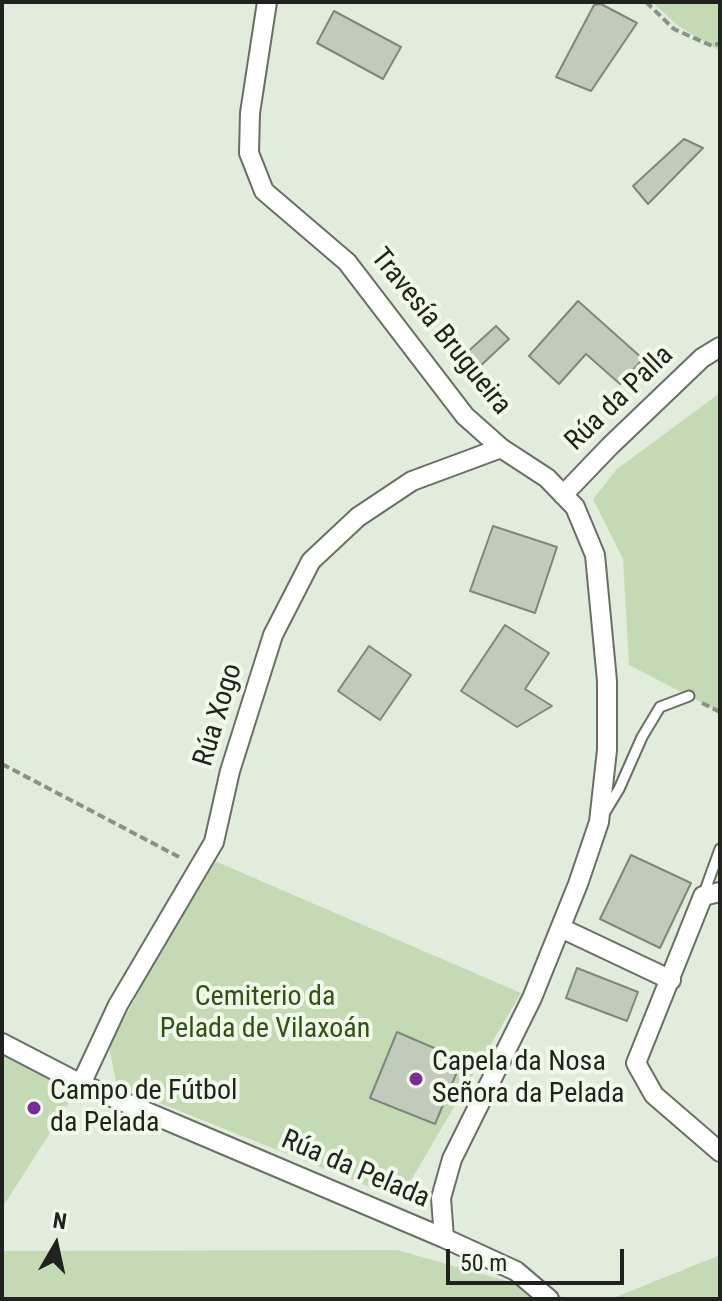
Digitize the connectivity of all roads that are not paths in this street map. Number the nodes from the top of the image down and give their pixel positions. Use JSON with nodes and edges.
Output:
{"nodes":[{"id":1,"x":267,"y":2,"type":"edge"},
{"id":2,"x":720,"y":347,"type":"edge"},
{"id":3,"x":501,"y":448,"type":"junction"},
{"id":4,"x":563,"y":495,"type":"junction"},
{"id":5,"x":689,"y":696,"type":"dead end"},
{"id":6,"x":599,"y":822,"type":"junction"},
{"id":7,"x":720,"y":849,"type":"edge"},
{"id":8,"x":711,"y":894,"type":"edge"},
{"id":9,"x":561,"y":928,"type":"junction"},
{"id":10,"x":671,"y":980,"type":"junction"},
{"id":11,"x":2,"y":1043,"type":"edge"},
{"id":12,"x":81,"y":1084,"type":"junction"},
{"id":13,"x":720,"y":1152,"type":"edge"},
{"id":14,"x":444,"y":1238,"type":"junction"},
{"id":15,"x":549,"y":1299,"type":"edge"}],
"edges":[{"from":1,"to":3,"type":"street","name":"Travesía Brugueira"},
{"from":2,"to":4,"type":"street","name":"Rúa da Palla"},
{"from":3,"to":4,"type":"street","name":"Travesía Brugueira"},
{"from":3,"to":12,"type":"street","name":"Rúa Xogo"},
{"from":4,"to":6,"type":"street","name":"Travesía Brugueira"},
{"from":5,"to":6,"type":"lane"},
{"from":6,"to":9,"type":"street","name":"Travesía Brugueira"},
{"from":7,"to":8,"type":"lane"},
{"from":8,"to":10,"type":"street"},
{"from":9,"to":10,"type":"street"},
{"from":9,"to":14,"type":"street","name":"Travesía Brugueira"},
{"from":10,"to":13,"type":"street"},
{"from":11,"to":12,"type":"street","name":"Rúa da Pelada"},
{"from":12,"to":14,"type":"street","name":"Rúa da Pelada"},
{"from":14,"to":15,"type":"street","name":"Rúa da Pelada"}]}
